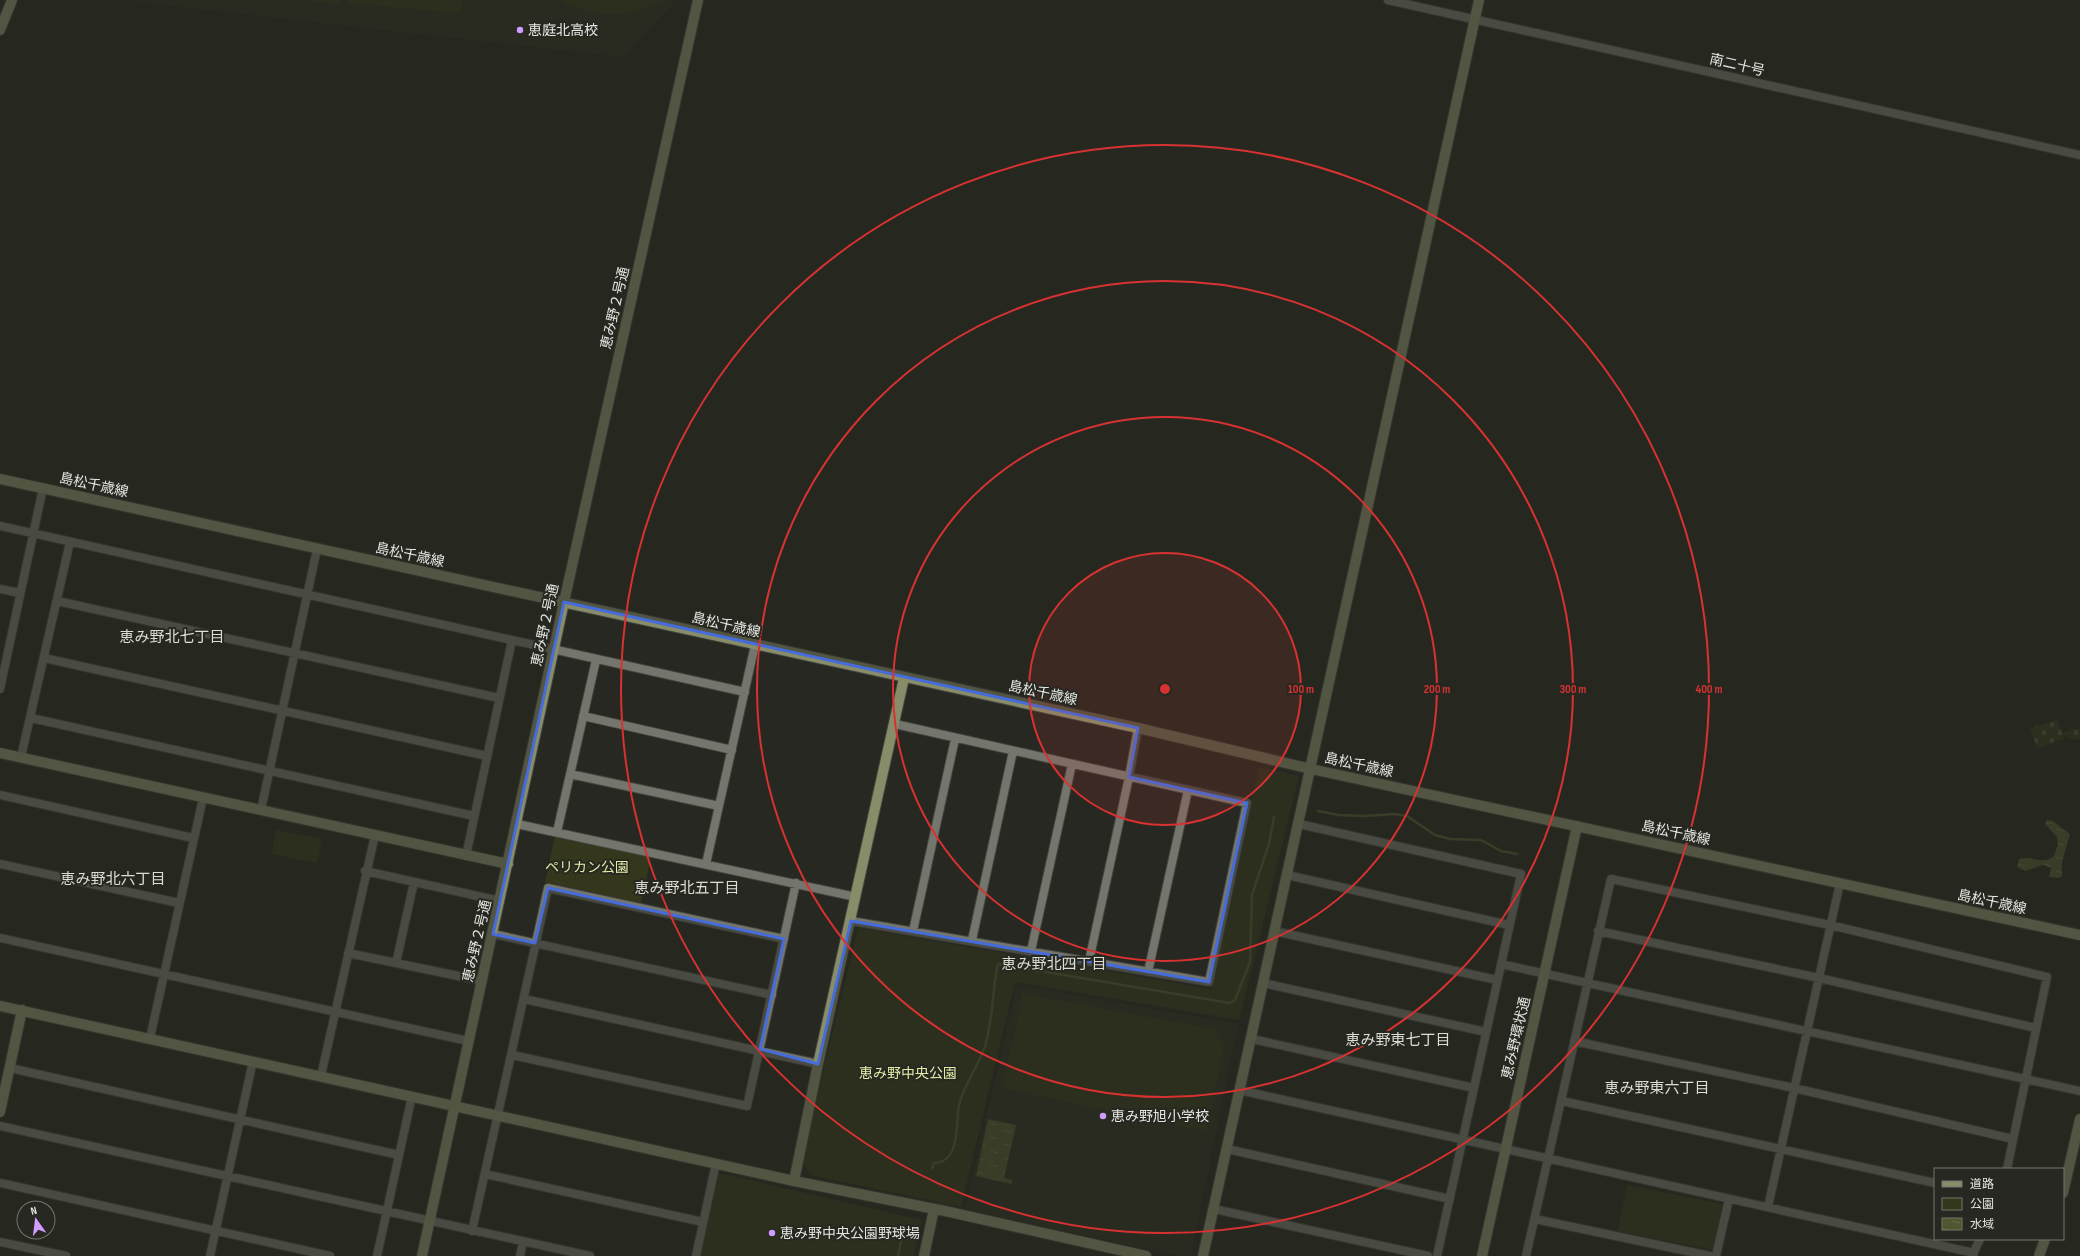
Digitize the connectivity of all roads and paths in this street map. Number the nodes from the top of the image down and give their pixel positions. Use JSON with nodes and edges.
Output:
{"nodes":[{"id":1,"x":12,"y":0,"type":"edge"},
{"id":2,"x":698,"y":0,"type":"edge"},
{"id":3,"x":1388,"y":0,"type":"edge"},
{"id":4,"x":1479,"y":0,"type":"edge"},
{"id":5,"x":1474,"y":19,"type":"junction"},
{"id":6,"x":0,"y":30,"type":"edge"},
{"id":7,"x":2080,"y":155,"type":"edge"},
{"id":8,"x":0,"y":478,"type":"edge"},
{"id":9,"x":43,"y":488,"type":"junction"},
{"id":10,"x":0,"y":526,"type":"edge"},
{"id":11,"x":34,"y":534,"type":"junction"},
{"id":12,"x":70,"y":542,"type":"junction"},
{"id":13,"x":317,"y":549,"type":"junction"},
{"id":14,"x":0,"y":589,"type":"edge"},
{"id":15,"x":20,"y":593,"type":"junction"},
{"id":16,"x":307,"y":594,"type":"junction"},
{"id":17,"x":57,"y":601,"type":"junction"},
{"id":18,"x":564,"y":602,"type":"junction"},
{"id":19,"x":512,"y":640,"type":"junction"},
{"id":20,"x":755,"y":645,"type":"junction"},
{"id":21,"x":554,"y":649,"type":"junction"},
{"id":22,"x":4,"y":652,"type":"edge"},
{"id":23,"x":295,"y":653,"type":"junction"},
{"id":24,"x":44,"y":658,"type":"junction"},
{"id":25,"x":596,"y":660,"type":"junction"},
{"id":26,"x":904,"y":678,"type":"junction"},
{"id":27,"x":0,"y":689,"type":"edge"},
{"id":28,"x":745,"y":692,"type":"junction"},
{"id":29,"x":499,"y":698,"type":"junction"},
{"id":30,"x":281,"y":712,"type":"junction"},
{"id":31,"x":583,"y":716,"type":"junction"},
{"id":32,"x":32,"y":718,"type":"junction"},
{"id":33,"x":895,"y":724,"type":"junction"},
{"id":34,"x":1138,"y":728,"type":"junction"},
{"id":35,"x":955,"y":739,"type":"junction"},
{"id":36,"x":732,"y":750,"type":"junction"},
{"id":37,"x":1013,"y":751,"type":"junction"},
{"id":38,"x":0,"y":753,"type":"edge"},
{"id":39,"x":487,"y":756,"type":"junction"},
{"id":40,"x":21,"y":757,"type":"junction"},
{"id":41,"x":1072,"y":764,"type":"junction"},
{"id":42,"x":1312,"y":769,"type":"junction"},
{"id":43,"x":270,"y":770,"type":"junction"},
{"id":44,"x":570,"y":774,"type":"junction"},
{"id":45,"x":1129,"y":777,"type":"junction"},
{"id":46,"x":1188,"y":790,"type":"junction"},
{"id":47,"x":0,"y":795,"type":"edge"},
{"id":48,"x":203,"y":798,"type":"junction"},
{"id":49,"x":719,"y":806,"type":"junction"},
{"id":50,"x":261,"y":810,"type":"junction"},
{"id":51,"x":474,"y":816,"type":"junction"},
{"id":52,"x":517,"y":824,"type":"junction"},
{"id":53,"x":1299,"y":824,"type":"junction"},
{"id":54,"x":1577,"y":826,"type":"junction"},
{"id":55,"x":556,"y":832,"type":"junction"},
{"id":56,"x":375,"y":835,"type":"junction"},
{"id":57,"x":193,"y":838,"type":"junction"},
{"id":58,"x":466,"y":856,"type":"junction"},
{"id":59,"x":0,"y":864,"type":"edge"},
{"id":60,"x":508,"y":864,"type":"junction"},
{"id":61,"x":706,"y":864,"type":"junction"},
{"id":62,"x":365,"y":871,"type":"junction"},
{"id":63,"x":1287,"y":875,"type":"junction"},
{"id":64,"x":414,"y":882,"type":"junction"},
{"id":65,"x":796,"y":883,"type":"junction"},
{"id":66,"x":1840,"y":883,"type":"junction"},
{"id":67,"x":856,"y":897,"type":"junction"},
{"id":68,"x":500,"y":901,"type":"junction"},
{"id":69,"x":179,"y":903,"type":"junction"},
{"id":70,"x":851,"y":921,"type":"junction"},
{"id":71,"x":1509,"y":925,"type":"junction"},
{"id":72,"x":1830,"y":925,"type":"junction"},
{"id":73,"x":913,"y":931,"type":"junction"},
{"id":74,"x":1274,"y":931,"type":"junction"},
{"id":75,"x":1598,"y":931,"type":"junction"},
{"id":76,"x":493,"y":934,"type":"junction"},
{"id":77,"x":2080,"y":935,"type":"edge"},
{"id":78,"x":0,"y":938,"type":"edge"},
{"id":79,"x":784,"y":939,"type":"junction"},
{"id":80,"x":972,"y":940,"type":"junction"},
{"id":81,"x":535,"y":943,"type":"junction"},
{"id":82,"x":1031,"y":951,"type":"junction"},
{"id":83,"x":348,"y":953,"type":"junction"},
{"id":84,"x":1089,"y":961,"type":"junction"},
{"id":85,"x":396,"y":963,"type":"junction"},
{"id":86,"x":1501,"y":964,"type":"junction"},
{"id":87,"x":1148,"y":972,"type":"junction"},
{"id":88,"x":1544,"y":973,"type":"junction"},
{"id":89,"x":163,"y":974,"type":"junction"},
{"id":90,"x":1819,"y":978,"type":"junction"},
{"id":91,"x":1497,"y":980,"type":"junction"},
{"id":92,"x":482,"y":981,"type":"junction"},
{"id":93,"x":1263,"y":982,"type":"junction"},
{"id":94,"x":1587,"y":982,"type":"junction"},
{"id":95,"x":772,"y":995,"type":"junction"},
{"id":96,"x":524,"y":999,"type":"junction"},
{"id":97,"x":0,"y":1006,"type":"edge"},
{"id":98,"x":22,"y":1010,"type":"junction"},
{"id":99,"x":336,"y":1011,"type":"junction"},
{"id":100,"x":2036,"y":1028,"type":"junction"},
{"id":101,"x":1808,"y":1030,"type":"junction"},
{"id":102,"x":1486,"y":1032,"type":"junction"},
{"id":103,"x":150,"y":1038,"type":"junction"},
{"id":104,"x":1252,"y":1039,"type":"junction"},
{"id":105,"x":468,"y":1041,"type":"junction"},
{"id":106,"x":1574,"y":1041,"type":"junction"},
{"id":107,"x":760,"y":1049,"type":"junction"},
{"id":108,"x":512,"y":1055,"type":"junction"},
{"id":109,"x":253,"y":1061,"type":"junction"},
{"id":110,"x":818,"y":1064,"type":"junction"},
{"id":111,"x":10,"y":1068,"type":"junction"},
{"id":112,"x":321,"y":1076,"type":"junction"},
{"id":113,"x":2026,"y":1079,"type":"junction"},
{"id":114,"x":1474,"y":1088,"type":"junction"},
{"id":115,"x":1794,"y":1088,"type":"junction"},
{"id":116,"x":1239,"y":1090,"type":"junction"},
{"id":117,"x":2080,"y":1091,"type":"edge"},
{"id":118,"x":412,"y":1096,"type":"junction"},
{"id":119,"x":1562,"y":1101,"type":"junction"},
{"id":120,"x":455,"y":1106,"type":"junction"},
{"id":121,"x":0,"y":1112,"type":"edge"},
{"id":122,"x":498,"y":1115,"type":"junction"},
{"id":123,"x":2080,"y":1119,"type":"edge"},
{"id":124,"x":240,"y":1120,"type":"junction"},
{"id":125,"x":0,"y":1126,"type":"edge"},
{"id":126,"x":2013,"y":1139,"type":"junction"},
{"id":127,"x":1462,"y":1140,"type":"junction"},
{"id":128,"x":1781,"y":1149,"type":"junction"},
{"id":129,"x":1227,"y":1150,"type":"junction"},
{"id":130,"x":1505,"y":1150,"type":"junction"},
{"id":131,"x":399,"y":1155,"type":"junction"},
{"id":132,"x":1548,"y":1159,"type":"junction"},
{"id":133,"x":716,"y":1163,"type":"junction"},
{"id":134,"x":2007,"y":1168,"type":"edge"},
{"id":135,"x":485,"y":1174,"type":"junction"},
{"id":136,"x":227,"y":1176,"type":"junction"},
{"id":137,"x":794,"y":1181,"type":"junction"},
{"id":138,"x":0,"y":1183,"type":"edge"},
{"id":139,"x":1934,"y":1183,"type":"edge"},
{"id":140,"x":2064,"y":1189,"type":"edge"},
{"id":141,"x":1450,"y":1199,"type":"junction"},
{"id":142,"x":1729,"y":1199,"type":"junction"},
{"id":143,"x":1768,"y":1207,"type":"junction"},
{"id":144,"x":934,"y":1209,"type":"junction"},
{"id":145,"x":1214,"y":1209,"type":"junction"},
{"id":146,"x":388,"y":1211,"type":"junction"},
{"id":147,"x":1535,"y":1219,"type":"junction"},
{"id":148,"x":430,"y":1221,"type":"junction"},
{"id":149,"x":703,"y":1222,"type":"junction"},
{"id":150,"x":472,"y":1231,"type":"junction"},
{"id":151,"x":215,"y":1232,"type":"junction"},
{"id":152,"x":1980,"y":1240,"type":"edge"},
{"id":153,"x":2045,"y":1240,"type":"edge"},
{"id":154,"x":523,"y":1241,"type":"junction"},
{"id":155,"x":0,"y":1242,"type":"edge"},
{"id":156,"x":1973,"y":1254,"type":"edge"},
{"id":157,"x":66,"y":1256,"type":"edge"},
{"id":158,"x":210,"y":1256,"type":"edge"},
{"id":159,"x":330,"y":1256,"type":"edge"},
{"id":160,"x":377,"y":1256,"type":"edge"},
{"id":161,"x":422,"y":1256,"type":"edge"},
{"id":162,"x":520,"y":1256,"type":"edge"},
{"id":163,"x":590,"y":1256,"type":"edge"},
{"id":164,"x":696,"y":1256,"type":"edge"},
{"id":165,"x":924,"y":1256,"type":"edge"},
{"id":166,"x":1143,"y":1256,"type":"edge"},
{"id":167,"x":1203,"y":1256,"type":"edge"},
{"id":168,"x":1428,"y":1256,"type":"edge"},
{"id":169,"x":1437,"y":1256,"type":"edge"},
{"id":170,"x":1482,"y":1256,"type":"edge"},
{"id":171,"x":1526,"y":1256,"type":"edge"},
{"id":172,"x":1710,"y":1256,"type":"edge"},
{"id":173,"x":1716,"y":1256,"type":"edge"},
{"id":174,"x":2038,"y":1256,"type":"edge"}],
"edges":[{"from":1,"to":6,"type":"street"},
{"from":2,"to":18,"type":"street","name":"恵み野２号通"},
{"from":3,"to":5,"type":"street","name":"南二十号"},
{"from":4,"to":5,"type":"street"},
{"from":5,"to":7,"type":"street","name":"南二十号"},
{"from":5,"to":42,"type":"street"},
{"from":8,"to":9,"type":"street","name":"島松千歳線"},
{"from":9,"to":11,"type":"street"},
{"from":9,"to":13,"type":"street","name":"島松千歳線"},
{"from":10,"to":11,"type":"street"},
{"from":11,"to":12,"type":"street"},
{"from":11,"to":15,"type":"street"},
{"from":12,"to":16,"type":"street"},
{"from":12,"to":17,"type":"street"},
{"from":13,"to":16,"type":"street"},
{"from":13,"to":18,"type":"street","name":"島松千歳線"},
{"from":14,"to":15,"type":"street"},
{"from":15,"to":22,"type":"street"},
{"from":16,"to":19,"type":"street"},
{"from":16,"to":23,"type":"street"},
{"from":17,"to":23,"type":"street"},
{"from":17,"to":24,"type":"street"},
{"from":18,"to":20,"type":"street","name":"島松千歳線"},
{"from":18,"to":21,"type":"street","name":"恵み野２号通"},
{"from":19,"to":21,"type":"street"},
{"from":19,"to":29,"type":"street"},
{"from":20,"to":26,"type":"street","name":"島松千歳線"},
{"from":20,"to":28,"type":"street"},
{"from":21,"to":25,"type":"street"},
{"from":21,"to":52,"type":"street","name":"恵み野２号通"},
{"from":22,"to":27,"type":"street"},
{"from":23,"to":29,"type":"street"},
{"from":23,"to":30,"type":"street"},
{"from":24,"to":30,"type":"street"},
{"from":24,"to":32,"type":"street"},
{"from":25,"to":28,"type":"street"},
{"from":25,"to":31,"type":"street"},
{"from":26,"to":33,"type":"street"},
{"from":26,"to":34,"type":"street","name":"島松千歳線"},
{"from":28,"to":36,"type":"street"},
{"from":29,"to":39,"type":"street"},
{"from":30,"to":39,"type":"street"},
{"from":30,"to":43,"type":"street"},
{"from":31,"to":36,"type":"street"},
{"from":31,"to":44,"type":"street"},
{"from":32,"to":40,"type":"street"},
{"from":32,"to":43,"type":"street"},
{"from":33,"to":35,"type":"street"},
{"from":33,"to":67,"type":"street"},
{"from":34,"to":42,"type":"street","name":"島松千歳線"},
{"from":34,"to":45,"type":"street"},
{"from":35,"to":37,"type":"street"},
{"from":35,"to":73,"type":"street"},
{"from":36,"to":49,"type":"street"},
{"from":37,"to":41,"type":"street"},
{"from":37,"to":80,"type":"street"},
{"from":38,"to":40,"type":"street"},
{"from":39,"to":51,"type":"street"},
{"from":40,"to":48,"type":"street"},
{"from":41,"to":45,"type":"street"},
{"from":41,"to":82,"type":"street"},
{"from":42,"to":53,"type":"street"},
{"from":42,"to":54,"type":"street","name":"島松千歳線"},
{"from":43,"to":50,"type":"street"},
{"from":43,"to":51,"type":"street"},
{"from":44,"to":49,"type":"street"},
{"from":44,"to":55,"type":"street"},
{"from":45,"to":46,"type":"street"},
{"from":45,"to":84,"type":"street"},
{"from":46,"to":87,"type":"street"},
{"from":46,"to":87,"type":"street"},
{"from":47,"to":57,"type":"street"},
{"from":48,"to":50,"type":"street"},
{"from":48,"to":57,"type":"street"},
{"from":49,"to":61,"type":"street"},
{"from":50,"to":56,"type":"street"},
{"from":51,"to":58,"type":"street"},
{"from":52,"to":55,"type":"street"},
{"from":52,"to":60,"type":"street","name":"恵み野２号通"},
{"from":53,"to":63,"type":"street"},
{"from":53,"to":71,"type":"street"},
{"from":54,"to":66,"type":"street","name":"島松千歳線"},
{"from":54,"to":88,"type":"street","name":"恵み野環状通"},
{"from":55,"to":61,"type":"street"},
{"from":56,"to":58,"type":"street"},
{"from":56,"to":62,"type":"street"},
{"from":57,"to":69,"type":"street"},
{"from":58,"to":60,"type":"street"},
{"from":59,"to":69,"type":"street"},
{"from":60,"to":68,"type":"street","name":"恵み野２号通"},
{"from":61,"to":65,"type":"street"},
{"from":62,"to":64,"type":"street"},
{"from":62,"to":83,"type":"street"},
{"from":63,"to":71,"type":"street"},
{"from":63,"to":74,"type":"street"},
{"from":64,"to":68,"type":"street"},
{"from":64,"to":85,"type":"street"},
{"from":65,"to":67,"type":"street"},
{"from":65,"to":79,"type":"street"},
{"from":66,"to":72,"type":"street"},
{"from":66,"to":77,"type":"street","name":"島松千歳線"},
{"from":67,"to":70,"type":"street"},
{"from":68,"to":76,"type":"street","name":"恵み野２号通"},
{"from":69,"to":89,"type":"street"},
{"from":70,"to":73,"type":"street"},
{"from":70,"to":110,"type":"street"},
{"from":71,"to":86,"type":"street"},
{"from":72,"to":75,"type":"street"},
{"from":72,"to":90,"type":"street"},
{"from":72,"to":100,"type":"street"},
{"from":73,"to":80,"type":"street"},
{"from":74,"to":91,"type":"street"},
{"from":74,"to":93,"type":"street"},
{"from":75,"to":90,"type":"street"},
{"from":75,"to":94,"type":"street"},
{"from":76,"to":81,"type":"street"},
{"from":76,"to":92,"type":"street","name":"恵み野２号通"},
{"from":78,"to":89,"type":"street"},
{"from":79,"to":81,"type":"street"},
{"from":79,"to":95,"type":"street"},
{"from":80,"to":82,"type":"street"},
{"from":81,"to":95,"type":"street"},
{"from":81,"to":96,"type":"street"},
{"from":82,"to":84,"type":"street"},
{"from":83,"to":85,"type":"street"},
{"from":83,"to":99,"type":"street"},
{"from":84,"to":87,"type":"street"},
{"from":85,"to":92,"type":"street"},
{"from":86,"to":88,"type":"street"},
{"from":86,"to":91,"type":"street"},
{"from":88,"to":94,"type":"street"},
{"from":88,"to":130,"type":"street","name":"恵み野環状通"},
{"from":89,"to":99,"type":"street"},
{"from":89,"to":103,"type":"street"},
{"from":90,"to":100,"type":"street"},
{"from":90,"to":101,"type":"street"},
{"from":91,"to":102,"type":"street"},
{"from":92,"to":105,"type":"street","name":"恵み野２号通"},
{"from":93,"to":102,"type":"street"},
{"from":93,"to":104,"type":"street"},
{"from":94,"to":101,"type":"street"},
{"from":94,"to":106,"type":"street"},
{"from":95,"to":107,"type":"street"},
{"from":96,"to":107,"type":"street"},
{"from":96,"to":108,"type":"street"},
{"from":97,"to":98,"type":"street"},
{"from":98,"to":103,"type":"street"},
{"from":98,"to":111,"type":"street"},
{"from":99,"to":105,"type":"street"},
{"from":99,"to":112,"type":"street"},
{"from":100,"to":113,"type":"street"},
{"from":101,"to":113,"type":"street"},
{"from":101,"to":115,"type":"street"},
{"from":102,"to":114,"type":"street"},
{"from":103,"to":109,"type":"street"},
{"from":104,"to":114,"type":"street"},
{"from":104,"to":116,"type":"street"},
{"from":105,"to":120,"type":"street","name":"恵み野２号通"},
{"from":106,"to":115,"type":"street"},
{"from":106,"to":119,"type":"street"},
{"from":107,"to":108,"type":"street"},
{"from":107,"to":110,"type":"street"},
{"from":108,"to":122,"type":"street"},
{"from":109,"to":112,"type":"street"},
{"from":109,"to":124,"type":"street"},
{"from":110,"to":137,"type":"street"},
{"from":111,"to":121,"type":"street"},
{"from":111,"to":124,"type":"street"},
{"from":112,"to":118,"type":"street"},
{"from":113,"to":117,"type":"street"},
{"from":113,"to":126,"type":"street"},
{"from":114,"to":127,"type":"street"},
{"from":115,"to":126,"type":"street"},
{"from":115,"to":128,"type":"street"},
{"from":116,"to":127,"type":"street"},
{"from":116,"to":129,"type":"street"},
{"from":118,"to":120,"type":"street"},
{"from":118,"to":131,"type":"street"},
{"from":119,"to":128,"type":"street"},
{"from":119,"to":132,"type":"street"},
{"from":120,"to":122,"type":"street"},
{"from":120,"to":148,"type":"street","name":"恵み野２号通"},
{"from":122,"to":133,"type":"street"},
{"from":122,"to":135,"type":"street"},
{"from":123,"to":140,"type":"street"},
{"from":124,"to":131,"type":"street"},
{"from":124,"to":136,"type":"street"},
{"from":125,"to":136,"type":"street"},
{"from":126,"to":134,"type":"street"},
{"from":127,"to":130,"type":"street"},
{"from":127,"to":141,"type":"street"},
{"from":128,"to":139,"type":"street"},
{"from":128,"to":143,"type":"street"},
{"from":129,"to":141,"type":"street"},
{"from":129,"to":145,"type":"street"},
{"from":130,"to":132,"type":"street"},
{"from":130,"to":170,"type":"street","name":"恵み野環状通"},
{"from":131,"to":146,"type":"street"},
{"from":132,"to":142,"type":"street"},
{"from":132,"to":147,"type":"street"},
{"from":133,"to":137,"type":"street"},
{"from":133,"to":149,"type":"street"},
{"from":135,"to":149,"type":"street"},
{"from":135,"to":150,"type":"street"},
{"from":136,"to":146,"type":"street"},
{"from":136,"to":151,"type":"street"},
{"from":137,"to":144,"type":"street"},
{"from":138,"to":151,"type":"street"},
{"from":141,"to":169,"type":"street"},
{"from":142,"to":143,"type":"street"},
{"from":142,"to":173,"type":"street"},
{"from":143,"to":156,"type":"street"},
{"from":144,"to":165,"type":"street"},
{"from":144,"to":166,"type":"street"},
{"from":145,"to":167,"type":"street"},
{"from":145,"to":168,"type":"street"},
{"from":146,"to":148,"type":"street"},
{"from":146,"to":160,"type":"street"},
{"from":147,"to":171,"type":"street"},
{"from":147,"to":172,"type":"street"},
{"from":148,"to":150,"type":"street"},
{"from":148,"to":161,"type":"street","name":"恵み野２号通"},
{"from":149,"to":164,"type":"street"},
{"from":150,"to":154,"type":"street"},
{"from":151,"to":158,"type":"street"},
{"from":151,"to":159,"type":"street"},
{"from":152,"to":156,"type":"street"},
{"from":153,"to":174,"type":"street"},
{"from":154,"to":162,"type":"street"},
{"from":154,"to":163,"type":"street"},
{"from":155,"to":157,"type":"street"}]}
